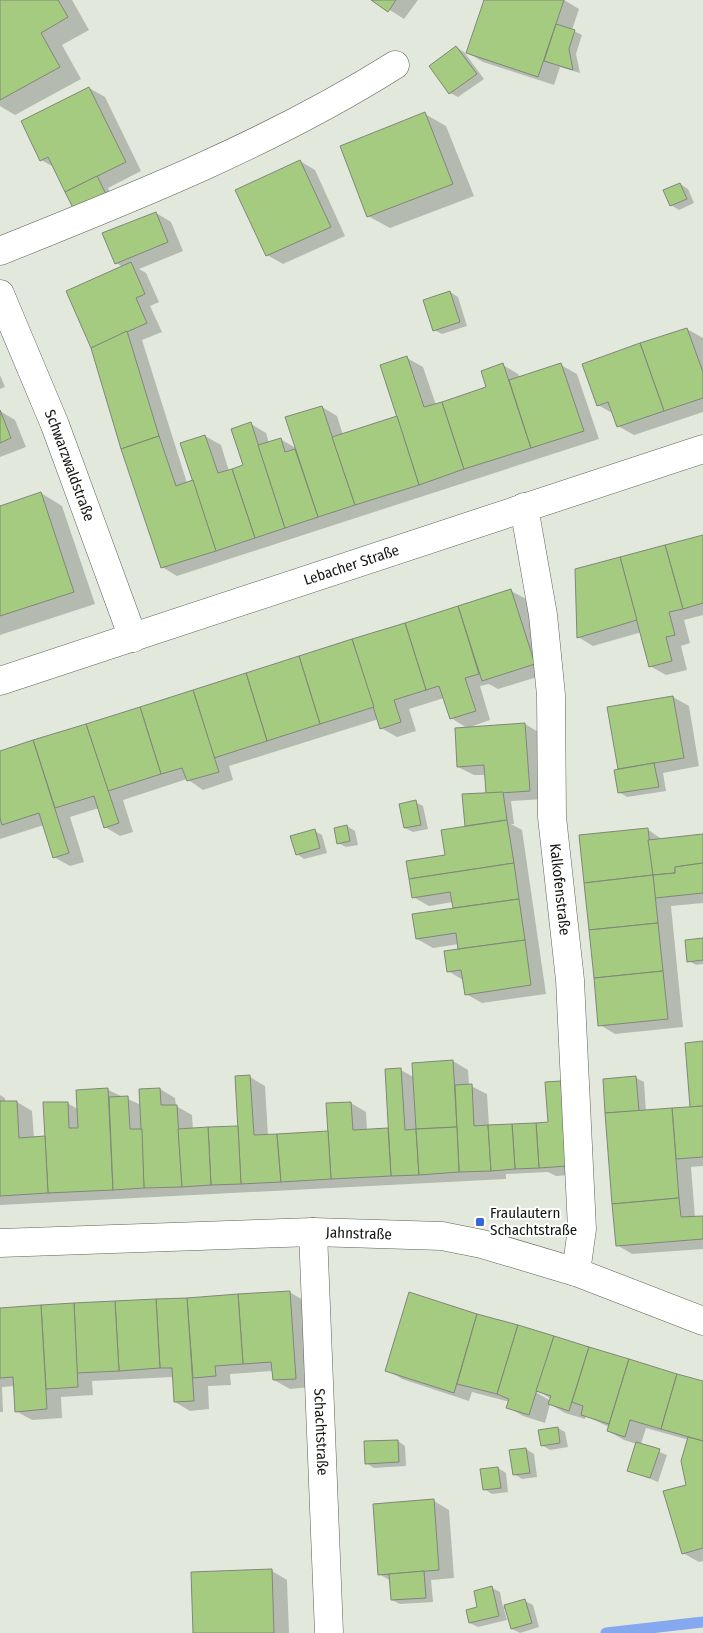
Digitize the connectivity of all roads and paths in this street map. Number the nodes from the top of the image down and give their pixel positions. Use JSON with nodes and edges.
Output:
{"nodes":[{"id":1,"x":395,"y":65,"type":"dead end"},
{"id":2,"x":0,"y":251,"type":"edge"},
{"id":3,"x":0,"y":294,"type":"edge"},
{"id":4,"x":703,"y":449,"type":"edge"},
{"id":5,"x":524,"y":507,"type":"junction"},
{"id":6,"x":133,"y":638,"type":"junction"},
{"id":7,"x":0,"y":681,"type":"edge"},
{"id":8,"x":313,"y":1232,"type":"junction"},
{"id":9,"x":0,"y":1243,"type":"edge"},
{"id":10,"x":576,"y":1272,"type":"junction"},
{"id":11,"x":703,"y":1321,"type":"edge"},
{"id":12,"x":329,"y":1633,"type":"edge"}],
"edges":[{"from":1,"to":2,"type":"street"},
{"from":3,"to":6,"type":"street","name":"Schwarzwaldstraße"},
{"from":4,"to":5,"type":"street","name":"Lebacher Straße"},
{"from":5,"to":6,"type":"street","name":"Lebacher Straße"},
{"from":5,"to":10,"type":"street","name":"Kalkofenstraße"},
{"from":6,"to":7,"type":"street","name":"Lebacher Straße"},
{"from":8,"to":9,"type":"street","name":"Jahnstraße"},
{"from":8,"to":10,"type":"street","name":"Jahnstraße"},
{"from":8,"to":12,"type":"street","name":"Schachtstraße"},
{"from":10,"to":11,"type":"street","name":"Jahnstraße"}]}
